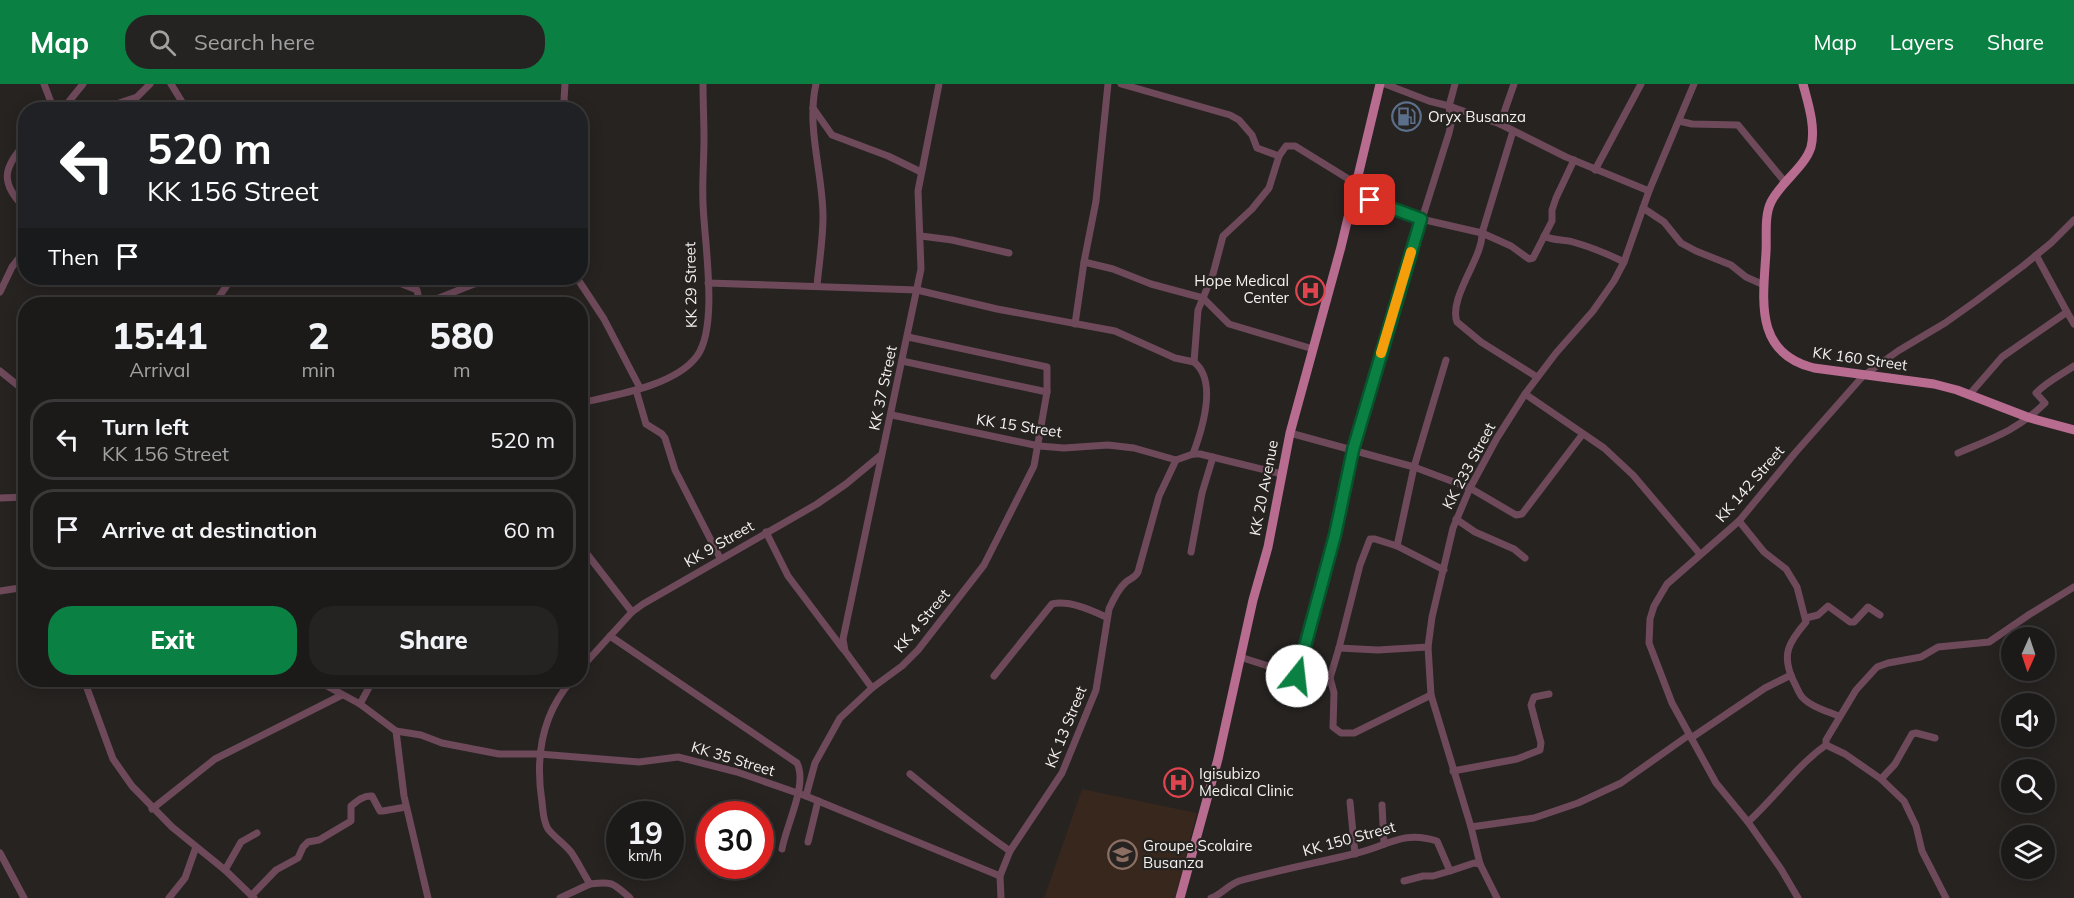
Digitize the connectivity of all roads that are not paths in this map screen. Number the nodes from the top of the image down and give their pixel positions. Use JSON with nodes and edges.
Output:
{"nodes":[{"id":1,"x":44,"y":84,"type":"edge"},
{"id":2,"x":83,"y":84,"type":"edge"},
{"id":3,"x":150,"y":84,"type":"edge"},
{"id":4,"x":171,"y":84,"type":"edge"},
{"id":5,"x":565,"y":84,"type":"edge"},
{"id":6,"x":703,"y":84,"type":"edge"},
{"id":7,"x":816,"y":84,"type":"edge"},
{"id":8,"x":939,"y":84,"type":"edge"},
{"id":9,"x":1108,"y":84,"type":"edge"},
{"id":10,"x":1121,"y":84,"type":"edge"},
{"id":11,"x":1382,"y":84,"type":"edge"},
{"id":12,"x":1455,"y":84,"type":"edge"},
{"id":13,"x":1514,"y":84,"type":"edge"},
{"id":14,"x":1641,"y":84,"type":"edge"},
{"id":15,"x":1694,"y":84,"type":"edge"},
{"id":16,"x":1803,"y":84,"type":"edge"},
{"id":17,"x":51,"y":102,"type":"edge"},
{"id":18,"x":68,"y":102,"type":"edge"},
{"id":19,"x":122,"y":102,"type":"edge"},
{"id":20,"x":182,"y":102,"type":"edge"},
{"id":21,"x":565,"y":102,"type":"edge"},
{"id":22,"x":1449,"y":106,"type":"junction"},
{"id":23,"x":813,"y":107,"type":"junction"},
{"id":24,"x":1678,"y":121,"type":"junction"},
{"id":25,"x":1500,"y":124,"type":"junction"},
{"id":26,"x":1512,"y":131,"type":"junction"},
{"id":27,"x":18,"y":152,"type":"edge"},
{"id":28,"x":1279,"y":156,"type":"junction"},
{"id":29,"x":1574,"y":160,"type":"junction"},
{"id":30,"x":1595,"y":170,"type":"junction"},
{"id":31,"x":921,"y":172,"type":"junction"},
{"id":32,"x":1785,"y":182,"type":"junction"},
{"id":33,"x":1355,"y":183,"type":"junction"},
{"id":34,"x":1649,"y":191,"type":"junction"},
{"id":35,"x":1353,"y":194,"type":"junction"},
{"id":36,"x":18,"y":200,"type":"edge"},
{"id":37,"x":1643,"y":208,"type":"junction"},
{"id":38,"x":1421,"y":219,"type":"junction"},
{"id":39,"x":2074,"y":220,"type":"edge"},
{"id":40,"x":1482,"y":233,"type":"junction"},
{"id":41,"x":921,"y":236,"type":"junction"},
{"id":42,"x":1544,"y":236,"type":"junction"},
{"id":43,"x":1009,"y":253,"type":"dead end"},
{"id":44,"x":2036,"y":255,"type":"junction"},
{"id":45,"x":18,"y":259,"type":"edge"},
{"id":46,"x":1084,"y":262,"type":"junction"},
{"id":47,"x":1624,"y":262,"type":"junction"},
{"id":48,"x":708,"y":283,"type":"junction"},
{"id":49,"x":404,"y":285,"type":"edge"},
{"id":50,"x":471,"y":285,"type":"edge"},
{"id":51,"x":581,"y":285,"type":"edge"},
{"id":52,"x":1764,"y":285,"type":"junction"},
{"id":53,"x":817,"y":286,"type":"junction"},
{"id":54,"x":917,"y":290,"type":"junction"},
{"id":55,"x":0,"y":292,"type":"edge"},
{"id":56,"x":420,"y":297,"type":"edge"},
{"id":57,"x":440,"y":297,"type":"edge"},
{"id":58,"x":1203,"y":298,"type":"junction"},
{"id":59,"x":2067,"y":312,"type":"junction"},
{"id":60,"x":1075,"y":324,"type":"junction"},
{"id":61,"x":2074,"y":324,"type":"edge"},
{"id":62,"x":908,"y":337,"type":"junction"},
{"id":63,"x":1313,"y":349,"type":"junction"},
{"id":64,"x":1446,"y":360,"type":"dead end"},
{"id":65,"x":902,"y":362,"type":"junction"},
{"id":66,"x":1194,"y":362,"type":"junction"},
{"id":67,"x":2074,"y":366,"type":"edge"},
{"id":68,"x":0,"y":371,"type":"edge"},
{"id":69,"x":1863,"y":376,"type":"junction"},
{"id":70,"x":1537,"y":377,"type":"junction"},
{"id":71,"x":18,"y":386,"type":"edge"},
{"id":72,"x":638,"y":389,"type":"junction"},
{"id":73,"x":1047,"y":392,"type":"junction"},
{"id":74,"x":1525,"y":394,"type":"junction"},
{"id":75,"x":1969,"y":395,"type":"junction"},
{"id":76,"x":588,"y":401,"type":"edge"},
{"id":77,"x":892,"y":415,"type":"junction"},
{"id":78,"x":2030,"y":418,"type":"junction"},
{"id":79,"x":2074,"y":430,"type":"edge"},
{"id":80,"x":1290,"y":433,"type":"junction"},
{"id":81,"x":1582,"y":435,"type":"junction"},
{"id":82,"x":1039,"y":446,"type":"junction"},
{"id":83,"x":1353,"y":450,"type":"junction"},
{"id":84,"x":1958,"y":453,"type":"dead end"},
{"id":85,"x":882,"y":454,"type":"junction"},
{"id":86,"x":1193,"y":454,"type":"junction"},
{"id":87,"x":1213,"y":457,"type":"junction"},
{"id":88,"x":1176,"y":460,"type":"junction"},
{"id":89,"x":1414,"y":467,"type":"junction"},
{"id":90,"x":1282,"y":474,"type":"junction"},
{"id":91,"x":1470,"y":488,"type":"junction"},
{"id":92,"x":18,"y":497,"type":"edge"},
{"id":93,"x":0,"y":498,"type":"edge"},
{"id":94,"x":1456,"y":519,"type":"junction"},
{"id":95,"x":1738,"y":521,"type":"junction"},
{"id":96,"x":766,"y":532,"type":"junction"},
{"id":97,"x":1397,"y":546,"type":"junction"},
{"id":98,"x":1191,"y":552,"type":"dead end"},
{"id":99,"x":1700,"y":554,"type":"junction"},
{"id":100,"x":588,"y":555,"type":"edge"},
{"id":101,"x":720,"y":558,"type":"junction"},
{"id":102,"x":1525,"y":558,"type":"dead end"},
{"id":103,"x":1444,"y":570,"type":"junction"},
{"id":104,"x":2074,"y":587,"type":"edge"},
{"id":105,"x":18,"y":588,"type":"edge"},
{"id":106,"x":0,"y":591,"type":"edge"},
{"id":107,"x":632,"y":612,"type":"junction"},
{"id":108,"x":1880,"y":615,"type":"dead end"},
{"id":109,"x":1106,"y":617,"type":"junction"},
{"id":110,"x":1806,"y":618,"type":"junction"},
{"id":111,"x":610,"y":636,"type":"junction"},
{"id":112,"x":1428,"y":647,"type":"junction"},
{"id":113,"x":1340,"y":648,"type":"junction"},
{"id":114,"x":845,"y":651,"type":"junction"},
{"id":115,"x":1240,"y":657,"type":"junction"},
{"id":116,"x":588,"y":660,"type":"edge"},
{"id":117,"x":1791,"y":675,"type":"junction"},
{"id":118,"x":994,"y":676,"type":"dead end"},
{"id":119,"x":1297,"y":676,"type":"junction"},
{"id":120,"x":1330,"y":678,"type":"junction"},
{"id":121,"x":87,"y":687,"type":"edge"},
{"id":122,"x":329,"y":687,"type":"edge"},
{"id":123,"x":369,"y":687,"type":"edge"},
{"id":124,"x":566,"y":687,"type":"edge"},
{"id":125,"x":872,"y":688,"type":"junction"},
{"id":126,"x":342,"y":694,"type":"junction"},
{"id":127,"x":1431,"y":694,"type":"junction"},
{"id":128,"x":1548,"y":694,"type":"dead end"},
{"id":129,"x":360,"y":704,"type":"junction"},
{"id":130,"x":1839,"y":716,"type":"junction"},
{"id":131,"x":396,"y":731,"type":"junction"},
{"id":132,"x":1690,"y":737,"type":"junction"},
{"id":133,"x":1935,"y":738,"type":"dead end"},
{"id":134,"x":1826,"y":745,"type":"junction"},
{"id":135,"x":539,"y":754,"type":"junction"},
{"id":136,"x":1453,"y":771,"type":"junction"},
{"id":137,"x":910,"y":774,"type":"dead end"},
{"id":138,"x":1881,"y":779,"type":"junction"},
{"id":139,"x":802,"y":795,"type":"junction"},
{"id":140,"x":818,"y":801,"type":"junction"},
{"id":141,"x":1350,"y":802,"type":"dead end"},
{"id":142,"x":1382,"y":805,"type":"dead end"},
{"id":143,"x":406,"y":807,"type":"junction"},
{"id":144,"x":152,"y":809,"type":"junction"},
{"id":145,"x":1748,"y":822,"type":"junction"},
{"id":146,"x":1471,"y":827,"type":"junction"},
{"id":147,"x":257,"y":833,"type":"dead end"},
{"id":148,"x":808,"y":842,"type":"dead end"},
{"id":149,"x":1384,"y":844,"type":"junction"},
{"id":150,"x":196,"y":847,"type":"junction"},
{"id":151,"x":782,"y":849,"type":"dead end"},
{"id":152,"x":1010,"y":851,"type":"junction"},
{"id":153,"x":0,"y":853,"type":"edge"},
{"id":154,"x":1355,"y":854,"type":"junction"},
{"id":155,"x":1480,"y":864,"type":"junction"},
{"id":156,"x":225,"y":870,"type":"junction"},
{"id":157,"x":1450,"y":871,"type":"junction"},
{"id":158,"x":1000,"y":876,"type":"junction"},
{"id":159,"x":1404,"y":881,"type":"dead end"},
{"id":160,"x":590,"y":884,"type":"junction"},
{"id":161,"x":253,"y":897,"type":"edge"},
{"id":162,"x":24,"y":898,"type":"edge"},
{"id":163,"x":169,"y":898,"type":"edge"},
{"id":164,"x":428,"y":898,"type":"edge"},
{"id":165,"x":560,"y":898,"type":"edge"},
{"id":166,"x":630,"y":898,"type":"edge"},
{"id":167,"x":1001,"y":898,"type":"edge"},
{"id":168,"x":1180,"y":898,"type":"edge"},
{"id":169,"x":1211,"y":898,"type":"edge"},
{"id":170,"x":1497,"y":898,"type":"edge"},
{"id":171,"x":1798,"y":898,"type":"edge"},
{"id":172,"x":1946,"y":898,"type":"edge"}],
"edges":[{"from":1,"to":17,"type":"street"},
{"from":2,"to":18,"type":"street"},
{"from":3,"to":19,"type":"street"},
{"from":4,"to":20,"type":"street"},
{"from":5,"to":21,"type":"street"},
{"from":6,"to":48,"type":"street","name":"KK 29 Street"},
{"from":7,"to":23,"type":"street"},
{"from":8,"to":31,"type":"street","name":"KK 37 Street"},
{"from":9,"to":46,"type":"street"},
{"from":10,"to":28,"type":"street"},
{"from":11,"to":22,"type":"street"},
{"from":11,"to":33,"type":"main road","name":"KK 20 Avenue"},
{"from":12,"to":22,"type":"street"},
{"from":13,"to":25,"type":"street"},
{"from":14,"to":30,"type":"street"},
{"from":15,"to":24,"type":"street","name":"KK 233 Street"},
{"from":16,"to":32,"type":"main road","name":"KK 160 Street"},
{"from":22,"to":25,"type":"street"},
{"from":22,"to":38,"type":"street"},
{"from":23,"to":31,"type":"street"},
{"from":23,"to":53,"type":"street"},
{"from":24,"to":32,"type":"street"},
{"from":24,"to":34,"type":"street","name":"KK 233 Street"},
{"from":25,"to":26,"type":"street"},
{"from":26,"to":29,"type":"street"},
{"from":26,"to":40,"type":"street"},
{"from":27,"to":36,"type":"street"},
{"from":28,"to":33,"type":"street"},
{"from":28,"to":58,"type":"street"},
{"from":29,"to":30,"type":"street"},
{"from":29,"to":42,"type":"street"},
{"from":30,"to":34,"type":"street"},
{"from":31,"to":41,"type":"street","name":"KK 37 Street"},
{"from":32,"to":52,"type":"main road","name":"KK 160 Street"},
{"from":33,"to":35,"type":"main road","name":"KK 20 Avenue"},
{"from":34,"to":37,"type":"street","name":"KK 233 Street"},
{"from":35,"to":38,"type":"street"},
{"from":35,"to":63,"type":"main road","name":"KK 20 Avenue"},
{"from":37,"to":47,"type":"street","name":"KK 233 Street"},
{"from":37,"to":52,"type":"street"},
{"from":38,"to":40,"type":"street"},
{"from":38,"to":83,"type":"street"},
{"from":39,"to":44,"type":"street","name":"KK 142 Street"},
{"from":40,"to":42,"type":"street"},
{"from":40,"to":70,"type":"street"},
{"from":41,"to":43,"type":"street"},
{"from":41,"to":54,"type":"street","name":"KK 37 Street"},
{"from":42,"to":47,"type":"street"},
{"from":44,"to":59,"type":"street"},
{"from":44,"to":69,"type":"street","name":"KK 142 Street"},
{"from":45,"to":55,"type":"street"},
{"from":46,"to":58,"type":"street"},
{"from":46,"to":60,"type":"street"},
{"from":47,"to":70,"type":"street","name":"KK 233 Street"},
{"from":48,"to":53,"type":"street"},
{"from":48,"to":72,"type":"street","name":"KK 29 Street"},
{"from":49,"to":56,"type":"street"},
{"from":50,"to":57,"type":"street"},
{"from":51,"to":72,"type":"street"},
{"from":52,"to":69,"type":"main road","name":"KK 160 Street"},
{"from":53,"to":54,"type":"street"},
{"from":54,"to":60,"type":"street"},
{"from":54,"to":62,"type":"street","name":"KK 37 Street"},
{"from":58,"to":63,"type":"street"},
{"from":58,"to":66,"type":"street"},
{"from":59,"to":61,"type":"street"},
{"from":59,"to":75,"type":"street"},
{"from":60,"to":66,"type":"street"},
{"from":62,"to":65,"type":"street","name":"KK 37 Street"},
{"from":62,"to":73,"type":"street","name":"KK 4 Street"},
{"from":63,"to":80,"type":"main road","name":"KK 20 Avenue"},
{"from":64,"to":89,"type":"street"},
{"from":65,"to":73,"type":"street"},
{"from":65,"to":77,"type":"street","name":"KK 37 Street"},
{"from":66,"to":86,"type":"street"},
{"from":67,"to":78,"type":"street"},
{"from":68,"to":71,"type":"street"},
{"from":69,"to":75,"type":"main road","name":"KK 160 Street"},
{"from":69,"to":95,"type":"street","name":"KK 142 Street"},
{"from":70,"to":74,"type":"street","name":"KK 233 Street"},
{"from":72,"to":76,"type":"street","name":"KK 29 Street"},
{"from":72,"to":101,"type":"street"},
{"from":73,"to":82,"type":"street","name":"KK 4 Street"},
{"from":74,"to":81,"type":"street"},
{"from":74,"to":91,"type":"street","name":"KK 233 Street"},
{"from":75,"to":78,"type":"main road","name":"KK 160 Street"},
{"from":77,"to":82,"type":"street","name":"KK 15 Street"},
{"from":77,"to":85,"type":"street","name":"KK 37 Street"},
{"from":78,"to":79,"type":"main road","name":"KK 160 Street"},
{"from":78,"to":84,"type":"street"},
{"from":80,"to":83,"type":"street"},
{"from":80,"to":90,"type":"main road","name":"KK 20 Avenue"},
{"from":81,"to":91,"type":"street"},
{"from":81,"to":99,"type":"street"},
{"from":82,"to":88,"type":"street","name":"KK 15 Street"},
{"from":82,"to":125,"type":"street","name":"KK 4 Street"},
{"from":83,"to":89,"type":"street"},
{"from":83,"to":119,"type":"street"},
{"from":85,"to":96,"type":"street","name":"KK 9 Street"},
{"from":85,"to":114,"type":"street","name":"KK 37 Street"},
{"from":86,"to":87,"type":"street"},
{"from":86,"to":88,"type":"street"},
{"from":87,"to":90,"type":"street"},
{"from":87,"to":98,"type":"street"},
{"from":88,"to":109,"type":"street","name":"KK 13 Street"},
{"from":89,"to":91,"type":"street"},
{"from":89,"to":97,"type":"street"},
{"from":90,"to":115,"type":"main road","name":"KK 20 Avenue"},
{"from":91,"to":94,"type":"street","name":"KK 233 Street"},
{"from":92,"to":93,"type":"street"},
{"from":94,"to":102,"type":"street"},
{"from":94,"to":103,"type":"street","name":"KK 233 Street"},
{"from":95,"to":99,"type":"street","name":"KK 142 Street"},
{"from":95,"to":110,"type":"street"},
{"from":96,"to":101,"type":"street","name":"KK 9 Street"},
{"from":96,"to":114,"type":"street"},
{"from":97,"to":103,"type":"street"},
{"from":97,"to":113,"type":"street"},
{"from":99,"to":132,"type":"street","name":"KK 142 Street"},
{"from":100,"to":107,"type":"street"},
{"from":101,"to":107,"type":"street","name":"KK 9 Street"},
{"from":103,"to":112,"type":"street","name":"KK 233 Street"},
{"from":104,"to":130,"type":"street"},
{"from":105,"to":106,"type":"street"},
{"from":107,"to":111,"type":"street","name":"KK 9 Street"},
{"from":108,"to":110,"type":"street"},
{"from":109,"to":118,"type":"street"},
{"from":109,"to":152,"type":"street","name":"KK 13 Street"},
{"from":110,"to":117,"type":"street"},
{"from":111,"to":116,"type":"street","name":"KK 9 Street"},
{"from":111,"to":139,"type":"street"},
{"from":112,"to":113,"type":"street"},
{"from":112,"to":127,"type":"street","name":"KK 233 Street"},
{"from":113,"to":120,"type":"street"},
{"from":114,"to":125,"type":"street"},
{"from":115,"to":119,"type":"street"},
{"from":115,"to":168,"type":"main road","name":"KK 20 Avenue"},
{"from":117,"to":130,"type":"street"},
{"from":117,"to":132,"type":"street"},
{"from":119,"to":120,"type":"street"},
{"from":120,"to":127,"type":"street"},
{"from":121,"to":144,"type":"street"},
{"from":122,"to":126,"type":"street","name":"KK 35 Street"},
{"from":123,"to":129,"type":"street"},
{"from":124,"to":135,"type":"street"},
{"from":125,"to":139,"type":"street","name":"KK 4 Street"},
{"from":126,"to":129,"type":"street","name":"KK 35 Street"},
{"from":126,"to":144,"type":"street"},
{"from":127,"to":136,"type":"street","name":"KK 233 Street"},
{"from":128,"to":136,"type":"street"},
{"from":129,"to":131,"type":"street","name":"KK 35 Street"},
{"from":130,"to":134,"type":"street"},
{"from":131,"to":135,"type":"street","name":"KK 35 Street"},
{"from":131,"to":143,"type":"street"},
{"from":132,"to":145,"type":"street","name":"KK 142 Street"},
{"from":132,"to":146,"type":"street"},
{"from":133,"to":138,"type":"street"},
{"from":134,"to":138,"type":"street"},
{"from":134,"to":145,"type":"street"},
{"from":135,"to":139,"type":"street","name":"KK 35 Street"},
{"from":135,"to":160,"type":"street"},
{"from":136,"to":146,"type":"street","name":"KK 233 Street"},
{"from":137,"to":152,"type":"street"},
{"from":138,"to":172,"type":"street"},
{"from":139,"to":140,"type":"street","name":"KK 35 Street"},
{"from":139,"to":151,"type":"street","name":"KK 4 Street"},
{"from":140,"to":148,"type":"street"},
{"from":140,"to":158,"type":"street","name":"KK 35 Street"},
{"from":141,"to":154,"type":"street"},
{"from":142,"to":149,"type":"street"},
{"from":143,"to":161,"type":"street"},
{"from":143,"to":164,"type":"street"},
{"from":144,"to":150,"type":"street"},
{"from":145,"to":171,"type":"street","name":"KK 142 Street"},
{"from":146,"to":155,"type":"street","name":"KK 233 Street"},
{"from":147,"to":156,"type":"street"},
{"from":149,"to":154,"type":"street","name":"KK 150 Street"},
{"from":149,"to":157,"type":"street","name":"KK 150 Street"},
{"from":150,"to":156,"type":"street"},
{"from":150,"to":163,"type":"street"},
{"from":152,"to":158,"type":"street","name":"KK 13 Street"},
{"from":153,"to":162,"type":"street"},
{"from":154,"to":169,"type":"street","name":"KK 150 Street"},
{"from":155,"to":157,"type":"street"},
{"from":155,"to":170,"type":"street","name":"KK 233 Street"},
{"from":156,"to":161,"type":"street"},
{"from":157,"to":159,"type":"street"},
{"from":158,"to":167,"type":"street","name":"KK 13 Street"},
{"from":160,"to":165,"type":"street"},
{"from":160,"to":166,"type":"street"}]}
